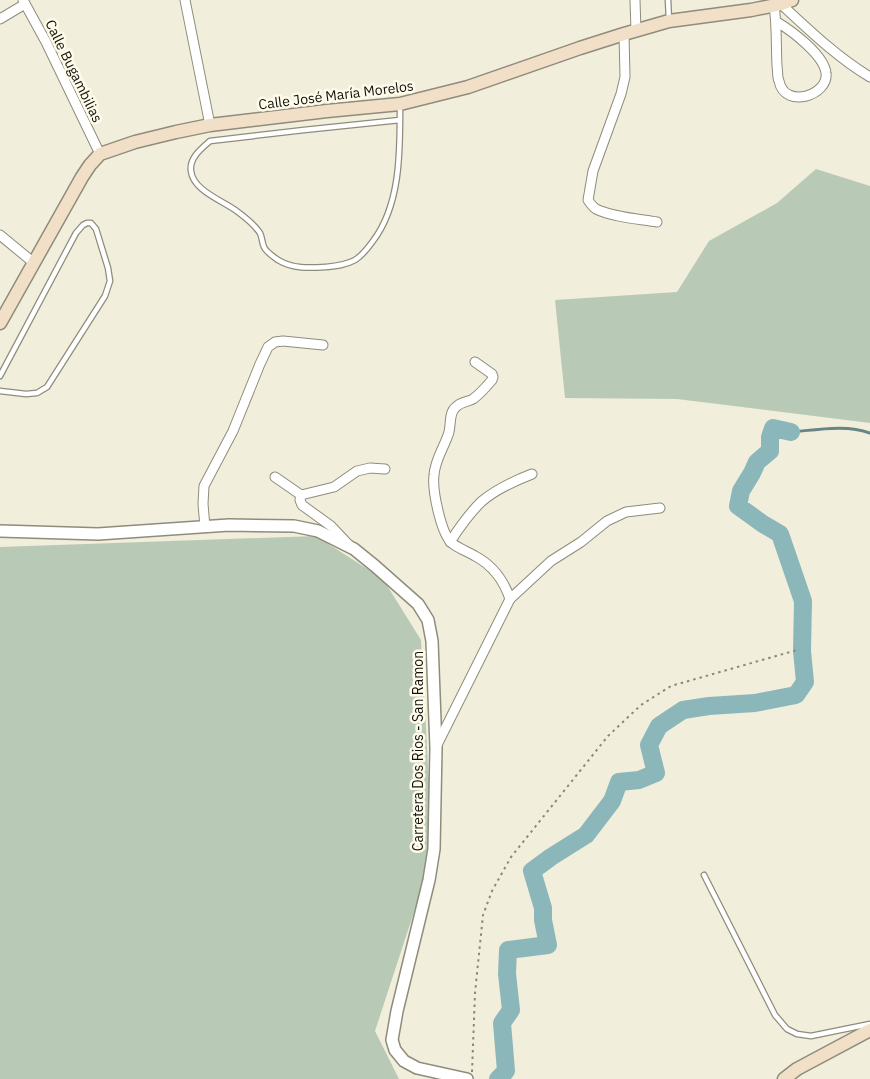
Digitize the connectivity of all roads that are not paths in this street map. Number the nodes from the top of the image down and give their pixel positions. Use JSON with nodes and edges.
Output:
{"nodes":[{"id":1,"x":185,"y":0,"type":"edge"},
{"id":2,"x":635,"y":0,"type":"edge"},
{"id":3,"x":668,"y":0,"type":"edge"},
{"id":4,"x":24,"y":2,"type":"edge"},
{"id":5,"x":782,"y":3,"type":"edge"},
{"id":6,"x":0,"y":19,"type":"edge"},
{"id":7,"x":669,"y":21,"type":"junction"},
{"id":8,"x":777,"y":22,"type":"junction"},
{"id":9,"x":630,"y":32,"type":"junction"},
{"id":10,"x":870,"y":77,"type":"edge"},
{"id":11,"x":400,"y":104,"type":"junction"},
{"id":12,"x":400,"y":120,"type":"junction"},
{"id":13,"x":210,"y":125,"type":"junction"},
{"id":14,"x":100,"y":154,"type":"junction"},
{"id":15,"x":657,"y":222,"type":"dead end"},
{"id":16,"x":0,"y":235,"type":"edge"},
{"id":17,"x":34,"y":263,"type":"junction"},
{"id":18,"x":0,"y":323,"type":"edge"},
{"id":19,"x":322,"y":345,"type":"dead end"},
{"id":20,"x":475,"y":362,"type":"dead end"},
{"id":21,"x":0,"y":376,"type":"edge"},
{"id":22,"x":0,"y":391,"type":"edge"},
{"id":23,"x":385,"y":469,"type":"dead end"},
{"id":24,"x":532,"y":474,"type":"dead end"},
{"id":25,"x":275,"y":477,"type":"dead end"},
{"id":26,"x":301,"y":495,"type":"junction"},
{"id":27,"x":660,"y":508,"type":"dead end"},
{"id":28,"x":205,"y":527,"type":"junction"},
{"id":29,"x":0,"y":531,"type":"edge"},
{"id":30,"x":450,"y":542,"type":"junction"},
{"id":31,"x":354,"y":549,"type":"junction"},
{"id":32,"x":510,"y":599,"type":"junction"},
{"id":33,"x":436,"y":748,"type":"junction"},
{"id":34,"x":704,"y":875,"type":"dead end"},
{"id":35,"x":870,"y":1024,"type":"edge"},
{"id":36,"x":870,"y":1030,"type":"edge"},
{"id":37,"x":467,"y":1079,"type":"edge"},
{"id":38,"x":784,"y":1079,"type":"edge"}],
"edges":[{"from":1,"to":13,"type":"street"},
{"from":2,"to":9,"type":"street"},
{"from":3,"to":7,"type":"lane"},
{"from":4,"to":6,"type":"street"},
{"from":4,"to":14,"type":"street","name":"Calle Bugambilias"},
{"from":5,"to":7,"type":"main road","name":"Calle José María Morelos"},
{"from":5,"to":8,"type":"street"},
{"from":5,"to":10,"type":"street"},
{"from":7,"to":9,"type":"main road","name":"Calle José María Morelos"},
{"from":8,"to":8,"type":"street"},
{"from":9,"to":11,"type":"main road","name":"Calle José María Morelos"},
{"from":9,"to":15,"type":"street"},
{"from":11,"to":12,"type":"lane"},
{"from":11,"to":13,"type":"main road","name":"Calle José María Morelos"},
{"from":12,"to":12,"type":"lane"},
{"from":13,"to":14,"type":"main road","name":"Calle José María Morelos"},
{"from":14,"to":17,"type":"main road"},
{"from":16,"to":17,"type":"street"},
{"from":17,"to":18,"type":"main road"},
{"from":19,"to":28,"type":"street"},
{"from":20,"to":30,"type":"street"},
{"from":21,"to":22,"type":"lane"},
{"from":23,"to":26,"type":"street"},
{"from":24,"to":30,"type":"street"},
{"from":25,"to":26,"type":"street"},
{"from":26,"to":31,"type":"street"},
{"from":27,"to":32,"type":"street"},
{"from":28,"to":29,"type":"street","name":"Carretera Dos Rios - San Ramon"},
{"from":28,"to":31,"type":"street","name":"Carretera Dos Rios - San Ramon"},
{"from":30,"to":32,"type":"street"},
{"from":31,"to":33,"type":"street","name":"Carretera Dos Rios - San Ramon"},
{"from":32,"to":33,"type":"street"},
{"from":33,"to":37,"type":"street","name":"Carretera Dos Rios - San Ramon"},
{"from":34,"to":35,"type":"lane"},
{"from":36,"to":38,"type":"main road"}]}
